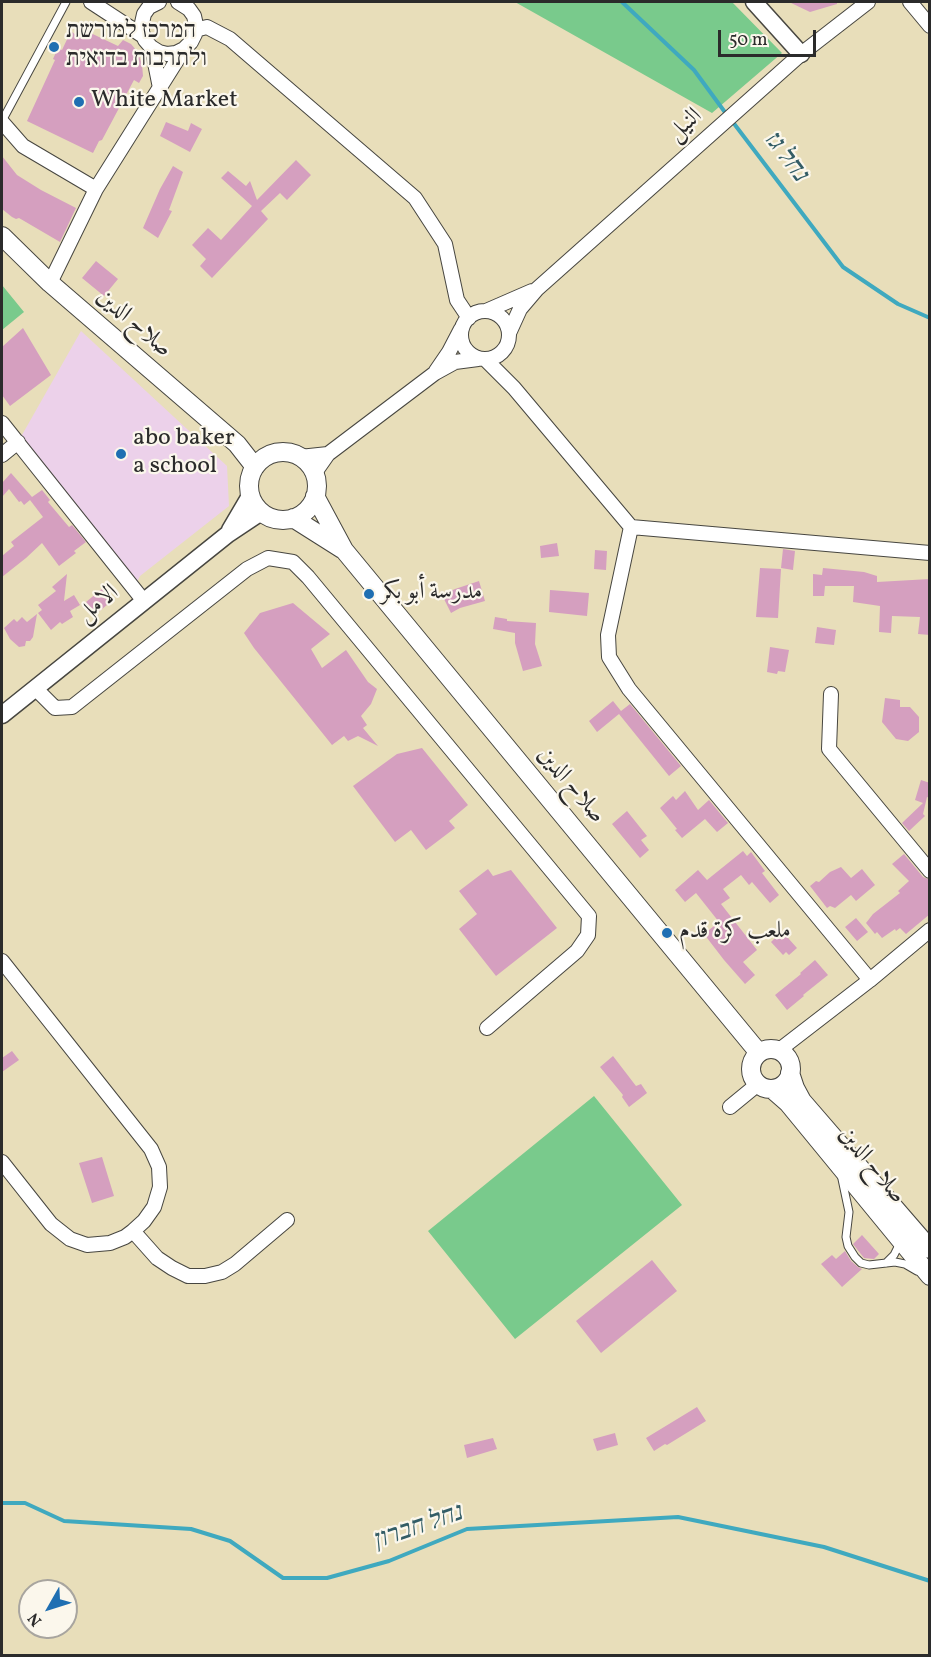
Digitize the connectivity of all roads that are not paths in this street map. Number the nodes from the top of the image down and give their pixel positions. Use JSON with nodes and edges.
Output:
{"nodes":[{"id":1,"x":66,"y":2,"type":"edge"},
{"id":2,"x":91,"y":2,"type":"edge"},
{"id":3,"x":159,"y":2,"type":"edge"},
{"id":4,"x":178,"y":2,"type":"edge"},
{"id":5,"x":754,"y":2,"type":"edge"},
{"id":6,"x":868,"y":2,"type":"edge"},
{"id":7,"x":910,"y":2,"type":"edge"},
{"id":8,"x":144,"y":14,"type":"junction"},
{"id":9,"x":124,"y":22,"type":"junction"},
{"id":10,"x":930,"y":26,"type":"edge"},
{"id":11,"x":195,"y":30,"type":"junction"},
{"id":12,"x":143,"y":36,"type":"junction"},
{"id":13,"x":152,"y":48,"type":"junction"},
{"id":14,"x":184,"y":49,"type":"junction"},
{"id":15,"x":801,"y":54,"type":"junction"},
{"id":16,"x":160,"y":88,"type":"junction"},
{"id":17,"x":2,"y":122,"type":"edge"},
{"id":18,"x":96,"y":189,"type":"junction"},
{"id":19,"x":2,"y":236,"type":"edge"},
{"id":20,"x":50,"y":284,"type":"junction"},
{"id":21,"x":537,"y":289,"type":"junction"},
{"id":22,"x":486,"y":311,"type":"junction"},
{"id":23,"x":465,"y":323,"type":"junction"},
{"id":24,"x":510,"y":331,"type":"junction"},
{"id":25,"x":507,"y":348,"type":"junction"},
{"id":26,"x":482,"y":359,"type":"junction"},
{"id":27,"x":435,"y":373,"type":"junction"},
{"id":28,"x":514,"y":388,"type":"junction"},
{"id":29,"x":2,"y":423,"type":"edge"},
{"id":30,"x":18,"y":442,"type":"junction"},
{"id":31,"x":237,"y":444,"type":"junction"},
{"id":32,"x":270,"y":454,"type":"junction"},
{"id":33,"x":328,"y":454,"type":"junction"},
{"id":34,"x":2,"y":455,"type":"edge"},
{"id":35,"x":300,"y":457,"type":"junction"},
{"id":36,"x":255,"y":467,"type":"junction"},
{"id":37,"x":314,"y":474,"type":"junction"},
{"id":38,"x":250,"y":496,"type":"junction"},
{"id":39,"x":315,"y":496,"type":"junction"},
{"id":40,"x":261,"y":512,"type":"junction"},
{"id":41,"x":292,"y":518,"type":"junction"},
{"id":42,"x":631,"y":527,"type":"junction"},
{"id":43,"x":228,"y":534,"type":"junction"},
{"id":44,"x":344,"y":550,"type":"junction"},
{"id":45,"x":930,"y":553,"type":"edge"},
{"id":46,"x":143,"y":600,"type":"junction"},
{"id":47,"x":35,"y":688,"type":"junction"},
{"id":48,"x":831,"y":694,"type":"dead end"},
{"id":49,"x":2,"y":715,"type":"edge"},
{"id":50,"x":930,"y":871,"type":"edge"},
{"id":51,"x":930,"y":930,"type":"edge"},
{"id":52,"x":2,"y":961,"type":"edge"},
{"id":53,"x":870,"y":980,"type":"junction"},
{"id":54,"x":487,"y":1028,"type":"dead end"},
{"id":55,"x":778,"y":1051,"type":"junction"},
{"id":56,"x":759,"y":1053,"type":"junction"},
{"id":57,"x":790,"y":1073,"type":"junction"},
{"id":58,"x":765,"y":1086,"type":"junction"},
{"id":59,"x":730,"y":1107,"type":"dead end"},
{"id":60,"x":833,"y":1157,"type":"junction"},
{"id":61,"x":2,"y":1162,"type":"edge"},
{"id":62,"x":892,"y":1205,"type":"junction"},
{"id":63,"x":287,"y":1220,"type":"dead end"},
{"id":64,"x":133,"y":1231,"type":"junction"},
{"id":65,"x":899,"y":1239,"type":"junction"},
{"id":66,"x":930,"y":1249,"type":"edge"},
{"id":67,"x":886,"y":1263,"type":"junction"},
{"id":68,"x":930,"y":1276,"type":"edge"},
{"id":69,"x":930,"y":1281,"type":"edge"}],
"edges":[{"from":1,"to":17,"type":"lane"},
{"from":2,"to":9,"type":"street"},
{"from":3,"to":8,"type":"street"},
{"from":4,"to":11,"type":"street"},
{"from":5,"to":15,"type":"street"},
{"from":6,"to":15,"type":"street","name":"النيل"},
{"from":7,"to":10,"type":"street"},
{"from":8,"to":9,"type":"street"},
{"from":8,"to":12,"type":"street"},
{"from":9,"to":12,"type":"street"},
{"from":11,"to":14,"type":"street"},
{"from":11,"to":23,"type":"street"},
{"from":12,"to":13,"type":"street"},
{"from":13,"to":14,"type":"street"},
{"from":13,"to":16,"type":"street"},
{"from":14,"to":16,"type":"street"},
{"from":15,"to":21,"type":"street","name":"النيل"},
{"from":16,"to":18,"type":"street"},
{"from":17,"to":18,"type":"street"},
{"from":18,"to":20,"type":"street"},
{"from":19,"to":20,"type":"main road","name":"صلاح الدين"},
{"from":20,"to":31,"type":"main road","name":"صلاح الدين"},
{"from":21,"to":22,"type":"street"},
{"from":21,"to":24,"type":"street"},
{"from":22,"to":23,"type":"street"},
{"from":22,"to":24,"type":"street"},
{"from":23,"to":26,"type":"street"},
{"from":23,"to":27,"type":"street"},
{"from":24,"to":25,"type":"street"},
{"from":25,"to":26,"type":"street"},
{"from":25,"to":28,"type":"street"},
{"from":26,"to":27,"type":"street"},
{"from":26,"to":28,"type":"street"},
{"from":27,"to":33,"type":"street"},
{"from":28,"to":42,"type":"street"},
{"from":29,"to":30,"type":"street"},
{"from":30,"to":34,"type":"street"},
{"from":30,"to":46,"type":"street"},
{"from":31,"to":32,"type":"main road","name":"صلاح الدين"},
{"from":31,"to":36,"type":"main road","name":"صلاح الدين"},
{"from":32,"to":35,"type":"main road"},
{"from":32,"to":36,"type":"main road"},
{"from":33,"to":35,"type":"street"},
{"from":33,"to":37,"type":"street"},
{"from":35,"to":37,"type":"main road"},
{"from":36,"to":38,"type":"main road"},
{"from":37,"to":39,"type":"main road"},
{"from":38,"to":40,"type":"main road"},
{"from":38,"to":43,"type":"street","name":"الامل"},
{"from":39,"to":41,"type":"main road"},
{"from":39,"to":44,"type":"main road","name":"صلاح الدين"},
{"from":40,"to":41,"type":"main road"},
{"from":40,"to":43,"type":"street","name":"الامل"},
{"from":41,"to":44,"type":"main road","name":"صلاح الدين"},
{"from":42,"to":45,"type":"street"},
{"from":42,"to":53,"type":"street"},
{"from":43,"to":46,"type":"street","name":"الامل"},
{"from":44,"to":56,"type":"main road","name":"صلاح الدين"},
{"from":46,"to":47,"type":"street","name":"الامل"},
{"from":47,"to":49,"type":"street","name":"الامل"},
{"from":47,"to":54,"type":"street"},
{"from":48,"to":50,"type":"street"},
{"from":51,"to":53,"type":"street"},
{"from":52,"to":64,"type":"street"},
{"from":53,"to":55,"type":"street"},
{"from":55,"to":56,"type":"main road"},
{"from":55,"to":57,"type":"main road"},
{"from":56,"to":58,"type":"main road"},
{"from":57,"to":58,"type":"main road"},
{"from":57,"to":62,"type":"main road","name":"صلاح الدين"},
{"from":58,"to":59,"type":"street"},
{"from":58,"to":60,"type":"main road","name":"صلاح الدين"},
{"from":60,"to":65,"type":"main road","name":"صلاح الدين"},
{"from":60,"to":67,"type":"lane"},
{"from":61,"to":64,"type":"street"},
{"from":62,"to":65,"type":"lane"},
{"from":62,"to":66,"type":"main road","name":"صلاح الدين"},
{"from":63,"to":64,"type":"street"},
{"from":65,"to":67,"type":"lane"},
{"from":65,"to":68,"type":"main road","name":"صلاح الدين"},
{"from":67,"to":69,"type":"lane"}]}
